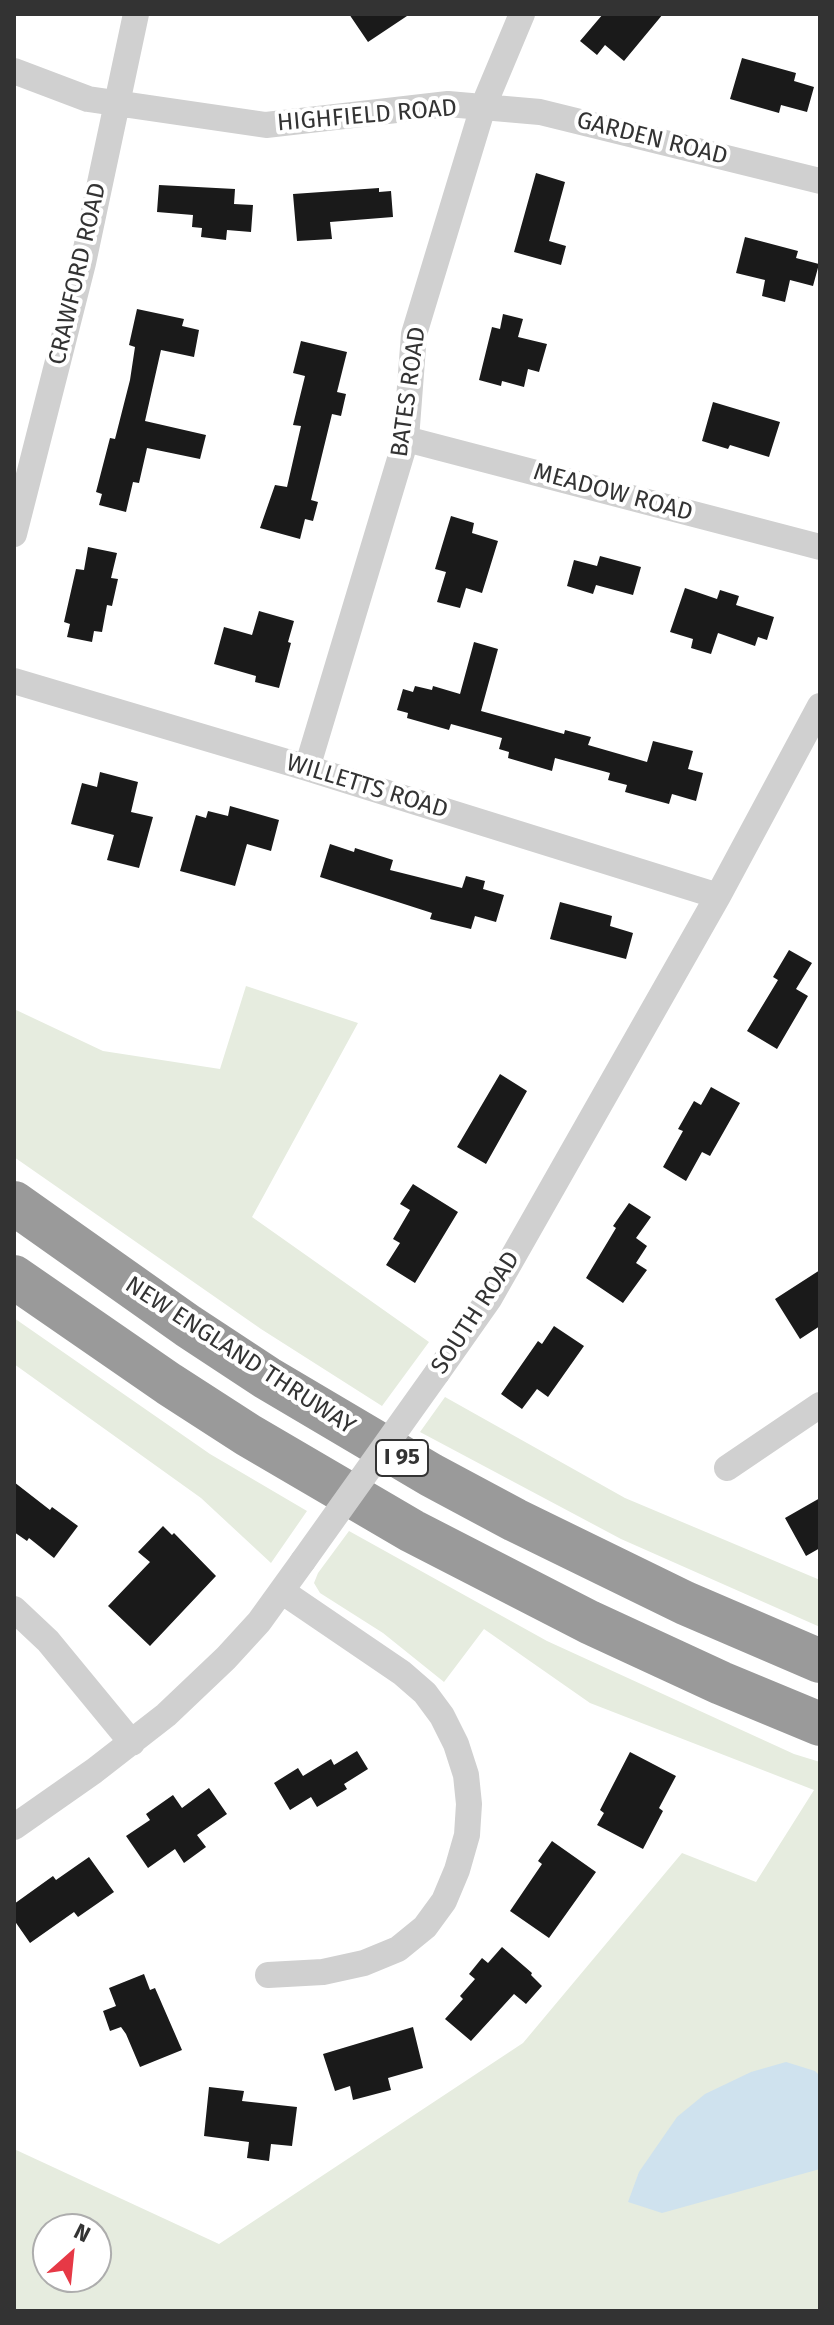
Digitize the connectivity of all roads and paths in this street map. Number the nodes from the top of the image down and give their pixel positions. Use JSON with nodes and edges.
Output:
{"nodes":[{"id":1,"x":136,"y":14,"type":"edge"},
{"id":2,"x":522,"y":14,"type":"edge"},
{"id":3,"x":14,"y":71,"type":"edge"},
{"id":4,"x":117,"y":103,"type":"junction"},
{"id":5,"x":483,"y":107,"type":"junction"},
{"id":6,"x":820,"y":181,"type":"edge"},
{"id":7,"x":406,"y":439,"type":"junction"},
{"id":8,"x":14,"y":534,"type":"edge"},
{"id":9,"x":820,"y":547,"type":"edge"},
{"id":10,"x":14,"y":681,"type":"edge"},
{"id":11,"x":820,"y":706,"type":"edge"},
{"id":12,"x":307,"y":768,"type":"junction"},
{"id":13,"x":718,"y":896,"type":"junction"},
{"id":14,"x":14,"y":1203,"type":"edge"},
{"id":15,"x":14,"y":1277,"type":"edge"},
{"id":16,"x":820,"y":1405,"type":"edge"},
{"id":17,"x":727,"y":1468,"type":"dead end"},
{"id":18,"x":283,"y":1592,"type":"junction"},
{"id":19,"x":14,"y":1609,"type":"edge"},
{"id":20,"x":820,"y":1661,"type":"edge"},
{"id":21,"x":820,"y":1724,"type":"edge"},
{"id":22,"x":132,"y":1743,"type":"junction"},
{"id":23,"x":14,"y":1827,"type":"edge"},
{"id":24,"x":268,"y":1975,"type":"dead end"}],
"edges":[{"from":1,"to":4,"type":"street","name":"CRAWFORD ROAD"},
{"from":2,"to":5,"type":"street","name":"HIGHFIELD ROAD"},
{"from":3,"to":4,"type":"street","name":"HIGHFIELD ROAD"},
{"from":4,"to":5,"type":"street","name":"HIGHFIELD ROAD"},
{"from":4,"to":8,"type":"street","name":"CRAWFORD ROAD"},
{"from":5,"to":6,"type":"street","name":"GARDEN ROAD"},
{"from":5,"to":7,"type":"street","name":"BATES ROAD"},
{"from":7,"to":9,"type":"street","name":"MEADOW ROAD"},
{"from":7,"to":12,"type":"street","name":"BATES ROAD"},
{"from":10,"to":12,"type":"street","name":"WILLETTS ROAD"},
{"from":11,"to":13,"type":"street","name":"SOUTH ROAD"},
{"from":12,"to":13,"type":"street","name":"WILLETTS ROAD"},
{"from":13,"to":18,"type":"street","name":"SOUTH ROAD","bridge":true},
{"from":14,"to":20,"type":"highway","name":"NEW ENGLAND THRUWAY","number":"I 95"},
{"from":15,"to":21,"type":"highway","number":"I 95"},
{"from":16,"to":17,"type":"street"},
{"from":18,"to":22,"type":"street","name":"SOUTH ROAD"},
{"from":18,"to":24,"type":"street"},
{"from":19,"to":22,"type":"street"},
{"from":22,"to":23,"type":"street","name":"SOUTH ROAD"}]}
